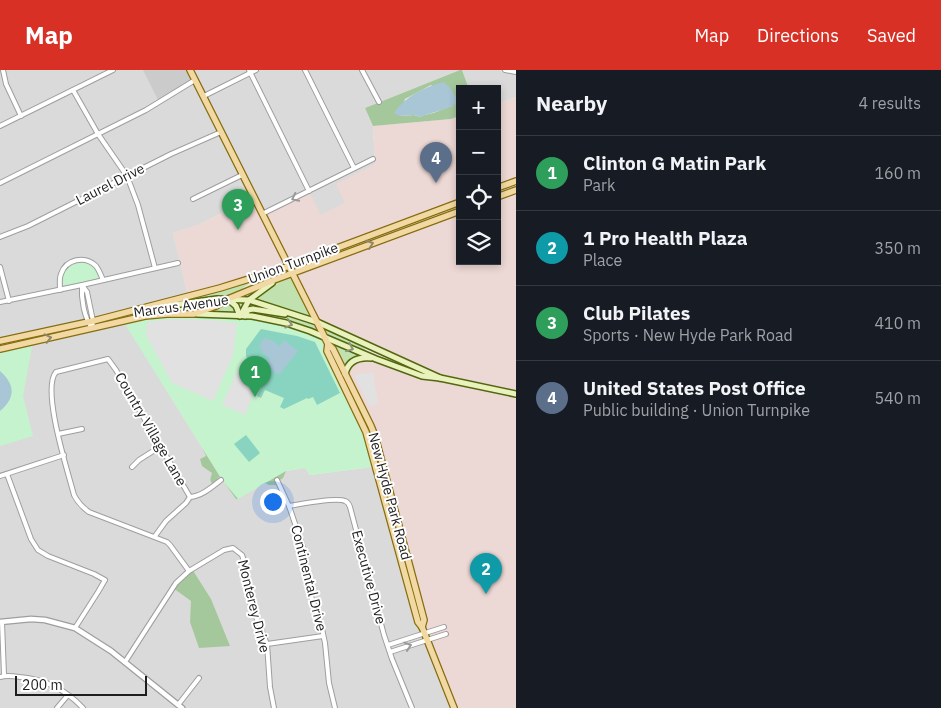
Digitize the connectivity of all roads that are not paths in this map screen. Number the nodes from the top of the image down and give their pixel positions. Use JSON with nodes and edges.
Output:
{"nodes":[{"id":1,"x":3,"y":70,"type":"edge"},
{"id":2,"x":113,"y":70,"type":"edge"},
{"id":3,"x":190,"y":70,"type":"edge"},
{"id":4,"x":256,"y":70,"type":"edge"},
{"id":5,"x":305,"y":70,"type":"edge"},
{"id":6,"x":362,"y":70,"type":"edge"},
{"id":7,"x":505,"y":70,"type":"edge"},
{"id":8,"x":249,"y":72,"type":"edge"},
{"id":9,"x":516,"y":72,"type":"edge"},
{"id":10,"x":195,"y":80,"type":"junction"},
{"id":11,"x":73,"y":90,"type":"junction"},
{"id":12,"x":204,"y":96,"type":"junction"},
{"id":13,"x":379,"y":102,"type":"dead end"},
{"id":14,"x":21,"y":116,"type":"junction"},
{"id":15,"x":0,"y":126,"type":"edge"},
{"id":16,"x":221,"y":132,"type":"junction"},
{"id":17,"x":98,"y":134,"type":"junction"},
{"id":18,"x":373,"y":159,"type":"dead end"},
{"id":19,"x":354,"y":168,"type":"junction"},
{"id":20,"x":242,"y":175,"type":"junction"},
{"id":21,"x":128,"y":176,"type":"junction"},
{"id":22,"x":516,"y":181,"type":"edge"},
{"id":23,"x":0,"y":183,"type":"edge"},
{"id":24,"x":501,"y":187,"type":"edge"},
{"id":25,"x":501,"y":188,"type":"edge"},
{"id":26,"x":516,"y":190,"type":"edge"},
{"id":27,"x":309,"y":191,"type":"junction"},
{"id":28,"x":506,"y":194,"type":"junction"},
{"id":29,"x":501,"y":196,"type":"edge"},
{"id":30,"x":193,"y":199,"type":"dead end"},
{"id":31,"x":456,"y":203,"type":"edge"},
{"id":32,"x":456,"y":212,"type":"edge"},
{"id":33,"x":262,"y":214,"type":"junction"},
{"id":34,"x":0,"y":237,"type":"edge"},
{"id":35,"x":178,"y":263,"type":"dead end"},
{"id":36,"x":288,"y":266,"type":"junction"},
{"id":37,"x":0,"y":267,"type":"edge"},
{"id":38,"x":155,"y":268,"type":"junction"},
{"id":39,"x":292,"y":273,"type":"junction"},
{"id":40,"x":280,"y":277,"type":"junction"},
{"id":41,"x":104,"y":280,"type":"junction"},
{"id":42,"x":243,"y":281,"type":"junction"},
{"id":43,"x":82,"y":285,"type":"junction"},
{"id":44,"x":60,"y":290,"type":"junction"},
{"id":45,"x":228,"y":299,"type":"junction"},
{"id":46,"x":250,"y":300,"type":"junction"},
{"id":47,"x":9,"y":301,"type":"junction"},
{"id":48,"x":0,"y":302,"type":"edge"},
{"id":49,"x":194,"y":314,"type":"junction"},
{"id":50,"x":242,"y":316,"type":"junction"},
{"id":51,"x":300,"y":316,"type":"junction"},
{"id":52,"x":90,"y":321,"type":"junction"},
{"id":53,"x":317,"y":322,"type":"junction"},
{"id":54,"x":92,"y":328,"type":"junction"},
{"id":55,"x":325,"y":338,"type":"junction"},
{"id":56,"x":350,"y":338,"type":"junction"},
{"id":57,"x":0,"y":341,"type":"edge"},
{"id":58,"x":328,"y":344,"type":"junction"},
{"id":59,"x":0,"y":349,"type":"edge"},
{"id":60,"x":376,"y":359,"type":"junction"},
{"id":61,"x":345,"y":374,"type":"junction"},
{"id":62,"x":440,"y":378,"type":"junction"},
{"id":63,"x":516,"y":394,"type":"edge"},
{"id":64,"x":82,"y":429,"type":"dead end"},
{"id":65,"x":58,"y":434,"type":"junction"},
{"id":66,"x":161,"y":446,"type":"junction"},
{"id":67,"x":64,"y":455,"type":"junction"},
{"id":68,"x":132,"y":467,"type":"dead end"},
{"id":69,"x":7,"y":474,"type":"junction"},
{"id":70,"x":0,"y":476,"type":"edge"},
{"id":71,"x":221,"y":480,"type":"dead end"},
{"id":72,"x":277,"y":480,"type":"dead end"},
{"id":73,"x":190,"y":497,"type":"junction"},
{"id":74,"x":289,"y":506,"type":"junction"},
{"id":75,"x":155,"y":536,"type":"junction"},
{"id":76,"x":235,"y":541,"type":"dead end"},
{"id":77,"x":233,"y":548,"type":"junction"},
{"id":78,"x":189,"y":571,"type":"junction"},
{"id":79,"x":1,"y":621,"type":"edge"},
{"id":80,"x":444,"y":627,"type":"dead end"},
{"id":81,"x":75,"y":628,"type":"junction"},
{"id":82,"x":423,"y":630,"type":"junction"},
{"id":83,"x":446,"y":634,"type":"dead end"},
{"id":84,"x":323,"y":636,"type":"junction"},
{"id":85,"x":427,"y":640,"type":"junction"},
{"id":86,"x":267,"y":644,"type":"junction"},
{"id":87,"x":388,"y":646,"type":"junction"},
{"id":88,"x":390,"y":652,"type":"junction"},
{"id":89,"x":125,"y":662,"type":"junction"},
{"id":90,"x":2,"y":676,"type":"edge"},
{"id":91,"x":199,"y":678,"type":"dead end"},
{"id":92,"x":68,"y":695,"type":"junction"},
{"id":93,"x":180,"y":706,"type":"edge"},
{"id":94,"x":57,"y":708,"type":"edge"},
{"id":95,"x":83,"y":708,"type":"edge"},
{"id":96,"x":274,"y":708,"type":"edge"},
{"id":97,"x":335,"y":708,"type":"edge"},
{"id":98,"x":412,"y":708,"type":"edge"},
{"id":99,"x":454,"y":708,"type":"edge"}],
"edges":[{"from":1,"to":14,"type":"street"},
{"from":2,"to":11,"type":"street"},
{"from":3,"to":10,"type":"main road","name":"New Hyde Park Road"},
{"from":4,"to":8,"type":"street"},
{"from":5,"to":19,"type":"street"},
{"from":6,"to":13,"type":"street"},
{"from":7,"to":9,"type":"street"},
{"from":8,"to":12,"type":"street"},
{"from":8,"to":27,"type":"street"},
{"from":10,"to":12,"type":"main road","name":"New Hyde Park Road"},
{"from":10,"to":17,"type":"street"},
{"from":11,"to":14,"type":"street"},
{"from":11,"to":17,"type":"street"},
{"from":12,"to":16,"type":"main road","name":"New Hyde Park Road"},
{"from":14,"to":15,"type":"street"},
{"from":16,"to":20,"type":"main road","name":"New Hyde Park Road"},
{"from":16,"to":21,"type":"street","name":"Laurel Drive"},
{"from":17,"to":21,"type":"street"},
{"from":17,"to":23,"type":"street"},
{"from":18,"to":19,"type":"street"},
{"from":19,"to":27,"type":"street"},
{"from":20,"to":30,"type":"street"},
{"from":20,"to":33,"type":"main road","name":"New Hyde Park Road"},
{"from":21,"to":34,"type":"street","name":"Laurel Drive"},
{"from":21,"to":38,"type":"street"},
{"from":22,"to":24,"type":"main road"},
{"from":25,"to":28,"type":"street"},
{"from":26,"to":28,"type":"main road"},
{"from":27,"to":33,"type":"street","one_way":true},
{"from":28,"to":29,"type":"main road"},
{"from":31,"to":36,"type":"main road","name":"Union Turnpike"},
{"from":39,"to":32,"type":"main road","name":"Union Turnpike","one_way":true},
{"from":33,"to":36,"type":"main road","name":"New Hyde Park Road"},
{"from":35,"to":38,"type":"street"},
{"from":36,"to":39,"type":"main road","name":"New Hyde Park Road"},
{"from":36,"to":42,"type":"main road","name":"Union Turnpike"},
{"from":37,"to":47,"type":"street"},
{"from":38,"to":41,"type":"street"},
{"from":39,"to":40,"type":"main road","name":"Union Turnpike"},
{"from":39,"to":53,"type":"main road","name":"New Hyde Park Road"},
{"from":40,"to":45,"type":"main road","name":"Union Turnpike"},
{"from":40,"to":46,"type":"main road"},
{"from":41,"to":43,"type":"street"},
{"from":41,"to":44,"type":"street"},
{"from":42,"to":45,"type":"main road"},
{"from":42,"to":52,"type":"main road","name":"Union Turnpike"},
{"from":43,"to":44,"type":"street"},
{"from":43,"to":52,"type":"street"},
{"from":44,"to":47,"type":"street"},
{"from":45,"to":46,"type":"main road","name":"Marcus Avenue"},
{"from":45,"to":49,"type":"main road","name":"Union Turnpike"},
{"from":45,"to":50,"type":"main road"},
{"from":45,"to":52,"type":"main road","name":"Marcus Avenue"},
{"from":46,"to":50,"type":"main road"},
{"from":46,"to":51,"type":"main road","name":"Marcus Avenue"},
{"from":47,"to":48,"type":"street"},
{"from":49,"to":50,"type":"main road","name":"Marcus Avenue"},
{"from":49,"to":54,"type":"main road","name":"Marcus Avenue"},
{"from":50,"to":51,"type":"main road"},
{"from":50,"to":55,"type":"main road","name":"Marcus Avenue","one_way":true},
{"from":51,"to":53,"type":"main road","name":"Marcus Avenue"},
{"from":52,"to":54,"type":"street"},
{"from":52,"to":57,"type":"main road","name":"Marcus Avenue"},
{"from":53,"to":55,"type":"main road","name":"New Hyde Park Road"},
{"from":53,"to":56,"type":"main road","name":"Marcus Avenue"},
{"from":59,"to":54,"type":"main road","name":"Marcus Avenue","one_way":true},
{"from":55,"to":56,"type":"main road"},
{"from":55,"to":58,"type":"main road","name":"New Hyde Park Road"},
{"from":55,"to":60,"type":"main road","name":"Marcus Avenue","one_way":true},
{"from":56,"to":62,"type":"main road","name":"Marcus Avenue"},
{"from":58,"to":61,"type":"main road","name":"New Hyde Park Road"},
{"from":58,"to":82,"type":"main road","name":"New Hyde Park Road"},
{"from":60,"to":61,"type":"main road"},
{"from":60,"to":62,"type":"main road","name":"Marcus Avenue"},
{"from":61,"to":82,"type":"main road","name":"New Hyde Park Road"},
{"from":62,"to":63,"type":"main road","name":"Marcus Avenue"},
{"from":64,"to":65,"type":"street"},
{"from":65,"to":66,"type":"street","name":"Country Village Lane"},
{"from":65,"to":67,"type":"street","name":"Country Village Lane"},
{"from":66,"to":68,"type":"street"},
{"from":66,"to":73,"type":"street","name":"Country Village Lane"},
{"from":67,"to":69,"type":"street"},
{"from":67,"to":75,"type":"street","name":"Country Village Lane"},
{"from":69,"to":70,"type":"street"},
{"from":69,"to":81,"type":"street"},
{"from":71,"to":73,"type":"street"},
{"from":72,"to":74,"type":"street","name":"Continental Drive"},
{"from":73,"to":75,"type":"street"},
{"from":74,"to":84,"type":"street","name":"Continental Drive"},
{"from":74,"to":87,"type":"street","name":"Executive Drive"},
{"from":75,"to":78,"type":"street","name":"Country Village Lane"},
{"from":76,"to":77,"type":"street"},
{"from":77,"to":78,"type":"street","name":"Monterey Drive"},
{"from":77,"to":86,"type":"street","name":"Monterey Drive"},
{"from":78,"to":89,"type":"street","name":"Monterey Drive"},
{"from":79,"to":81,"type":"street"},
{"from":79,"to":90,"type":"street"},
{"from":80,"to":82,"type":"street"},
{"from":81,"to":89,"type":"street"},
{"from":82,"to":85,"type":"main road","name":"New Hyde Park Road"},
{"from":82,"to":87,"type":"street"},
{"from":83,"to":85,"type":"street"},
{"from":84,"to":86,"type":"street"},
{"from":84,"to":97,"type":"street","name":"Continental Drive"},
{"from":88,"to":85,"type":"street","one_way":true},
{"from":85,"to":99,"type":"main road","name":"New Hyde Park Road"},
{"from":86,"to":96,"type":"street","name":"Monterey Drive"},
{"from":87,"to":88,"type":"street","name":"Executive Drive"},
{"from":88,"to":98,"type":"street","name":"Executive Drive"},
{"from":89,"to":93,"type":"street"},
{"from":90,"to":92,"type":"street"},
{"from":91,"to":93,"type":"street"},
{"from":92,"to":94,"type":"street"},
{"from":92,"to":95,"type":"street"}]}
